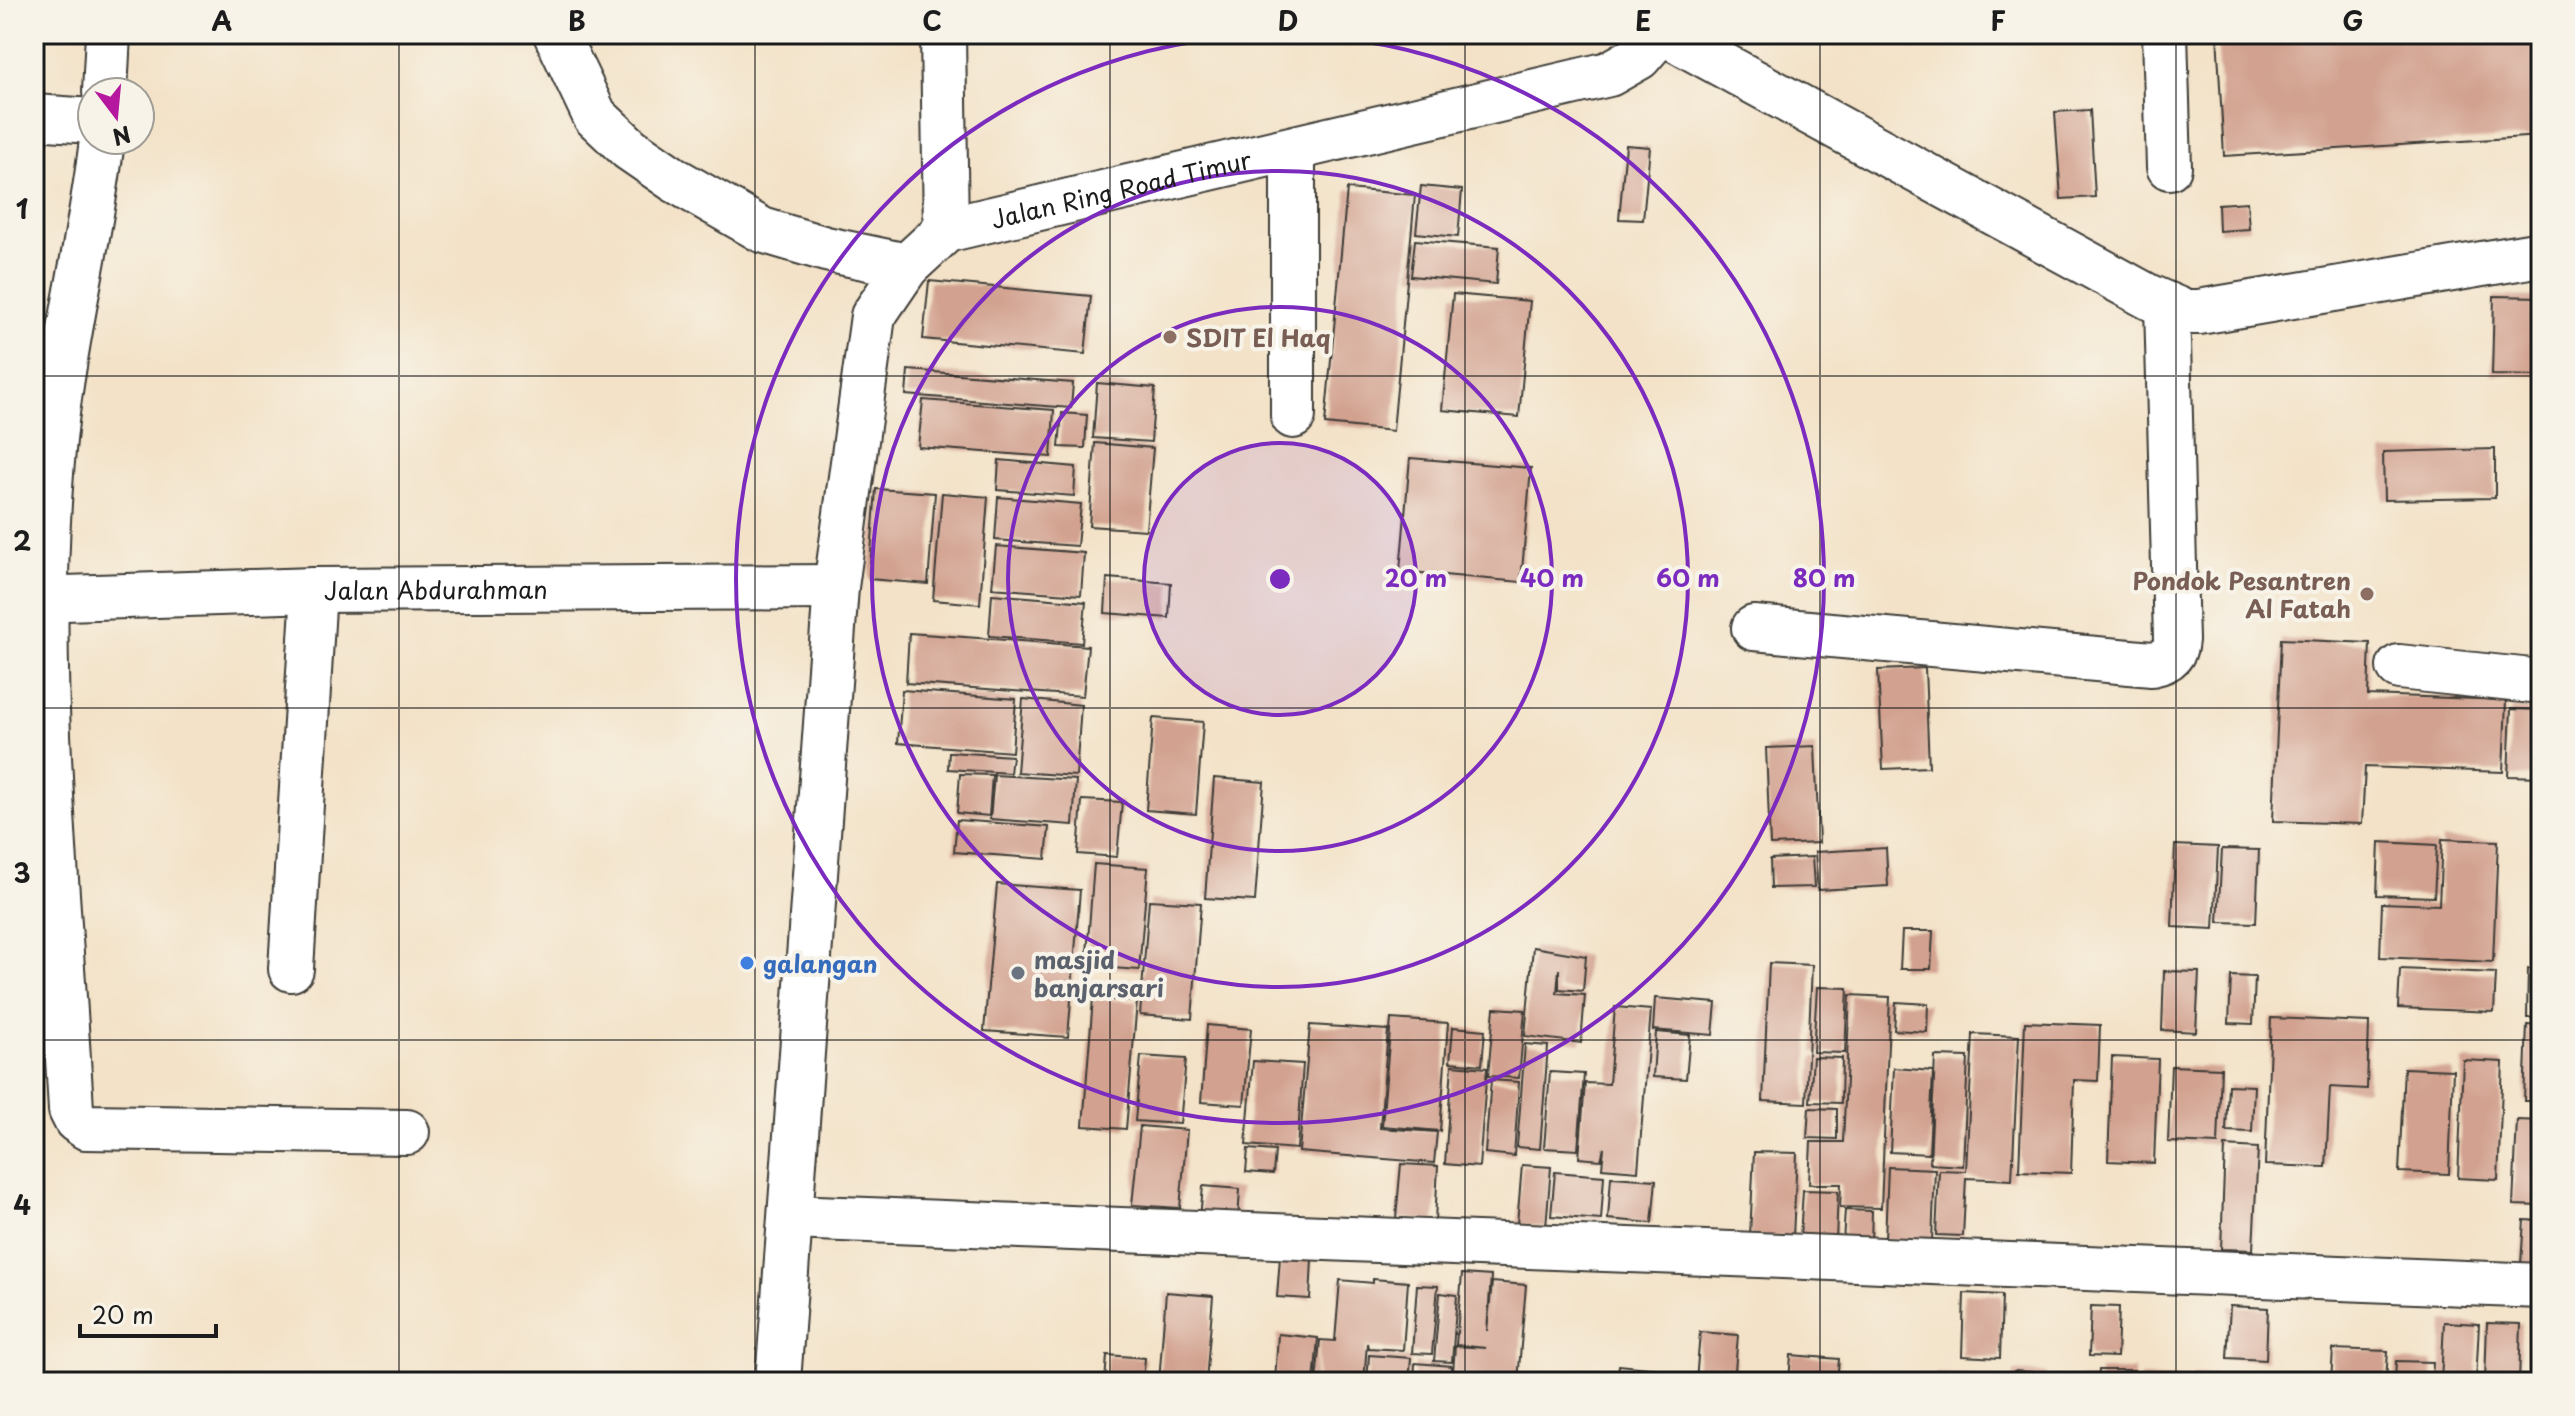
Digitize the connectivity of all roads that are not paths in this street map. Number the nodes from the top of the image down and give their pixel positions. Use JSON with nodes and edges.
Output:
{"nodes":[{"id":1,"x":108,"y":34,"type":"edge"},
{"id":2,"x":556,"y":34,"type":"edge"},
{"id":3,"x":943,"y":34,"type":"edge"},
{"id":4,"x":1659,"y":34,"type":"edge"},
{"id":5,"x":1666,"y":34,"type":"edge"},
{"id":6,"x":2165,"y":34,"type":"edge"},
{"id":7,"x":106,"y":76,"type":"edge"},
{"id":8,"x":34,"y":117,"type":"edge"},
{"id":9,"x":76,"y":120,"type":"edge"},
{"id":10,"x":1293,"y":149,"type":"junction"},
{"id":11,"x":100,"y":156,"type":"edge"},
{"id":12,"x":2169,"y":167,"type":"dead end"},
{"id":13,"x":946,"y":230,"type":"junction"},
{"id":14,"x":2541,"y":254,"type":"edge"},
{"id":15,"x":907,"y":266,"type":"junction"},
{"id":16,"x":2167,"y":306,"type":"junction"},
{"id":17,"x":1293,"y":416,"type":"dead end"},
{"id":18,"x":836,"y":587,"type":"junction"},
{"id":19,"x":314,"y":590,"type":"junction"},
{"id":20,"x":40,"y":599,"type":"edge"},
{"id":21,"x":1754,"y":628,"type":"dead end"},
{"id":22,"x":2399,"y":667,"type":"dead end"},
{"id":23,"x":2541,"y":682,"type":"edge"},
{"id":24,"x":291,"y":969,"type":"dead end"},
{"id":25,"x":51,"y":1071,"type":"edge"},
{"id":26,"x":407,"y":1132,"type":"dead end"},
{"id":27,"x":791,"y":1217,"type":"junction"},
{"id":28,"x":2541,"y":1286,"type":"edge"},
{"id":29,"x":778,"y":1382,"type":"edge"}],
"edges":[{"from":1,"to":7,"type":"street"},
{"from":2,"to":15,"type":"street"},
{"from":3,"to":13,"type":"street"},
{"from":4,"to":10,"type":"street","name":"Jalan Ring Road Timur"},
{"from":5,"to":16,"type":"street"},
{"from":6,"to":12,"type":"street"},
{"from":8,"to":9,"type":"street"},
{"from":10,"to":13,"type":"street","name":"Jalan Ring Road Timur"},
{"from":10,"to":17,"type":"street"},
{"from":11,"to":20,"type":"street"},
{"from":13,"to":15,"type":"street","name":"Jalan Ring Road Timur"},
{"from":14,"to":16,"type":"street"},
{"from":15,"to":18,"type":"street","name":"Jalan Ring Road Timur"},
{"from":16,"to":21,"type":"street"},
{"from":18,"to":19,"type":"street","name":"Jalan Abdurahman"},
{"from":18,"to":27,"type":"street","name":"Jalan Ring Road Timur"},
{"from":19,"to":20,"type":"street","name":"Jalan Abdurahman"},
{"from":19,"to":24,"type":"street"},
{"from":20,"to":25,"type":"street"},
{"from":22,"to":23,"type":"street"},
{"from":25,"to":26,"type":"street"},
{"from":27,"to":28,"type":"street"},
{"from":27,"to":29,"type":"street","name":"Jalan Ring Road Timur"}]}
